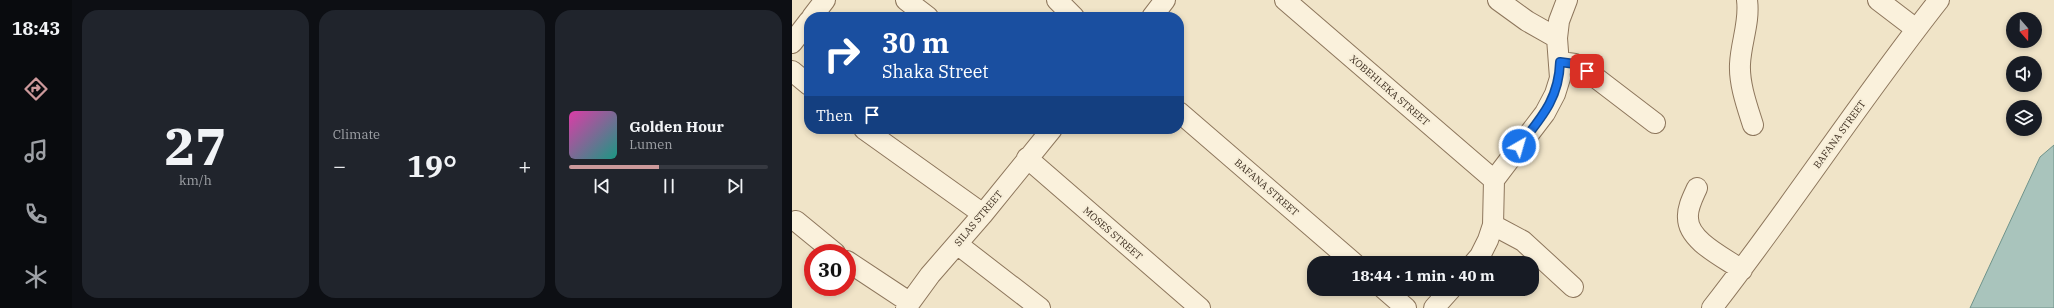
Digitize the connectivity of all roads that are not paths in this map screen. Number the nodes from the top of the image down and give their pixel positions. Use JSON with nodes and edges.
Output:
{"nodes":[{"id":1,"x":825,"y":0,"type":"edge"},
{"id":2,"x":906,"y":0,"type":"edge"},
{"id":3,"x":1056,"y":0,"type":"edge"},
{"id":4,"x":1165,"y":0,"type":"edge"},
{"id":5,"x":1285,"y":0,"type":"edge"},
{"id":6,"x":1498,"y":0,"type":"edge"},
{"id":7,"x":1567,"y":0,"type":"edge"},
{"id":8,"x":1747,"y":0,"type":"edge"},
{"id":9,"x":1878,"y":0,"type":"edge"},
{"id":10,"x":1939,"y":0,"type":"edge"},
{"id":11,"x":816,"y":12,"type":"edge"},
{"id":12,"x":922,"y":12,"type":"edge"},
{"id":13,"x":1069,"y":12,"type":"edge"},
{"id":14,"x":1156,"y":12,"type":"edge"},
{"id":15,"x":804,"y":27,"type":"edge"},
{"id":16,"x":1916,"y":30,"type":"junction"},
{"id":17,"x":1557,"y":38,"type":"junction"},
{"id":18,"x":792,"y":42,"type":"edge"},
{"id":19,"x":1560,"y":62,"type":"junction"},
{"id":20,"x":792,"y":71,"type":"edge"},
{"id":21,"x":804,"y":81,"type":"edge"},
{"id":22,"x":1184,"y":116,"type":"edge"},
{"id":23,"x":1655,"y":123,"type":"dead end"},
{"id":24,"x":1753,"y":125,"type":"dead end"},
{"id":25,"x":871,"y":134,"type":"edge"},
{"id":26,"x":1048,"y":134,"type":"edge"},
{"id":27,"x":1027,"y":158,"type":"junction"},
{"id":28,"x":1494,"y":180,"type":"junction"},
{"id":29,"x":1697,"y":188,"type":"dead end"},
{"id":30,"x":983,"y":214,"type":"junction"},
{"id":31,"x":796,"y":221,"type":"dead end"},
{"id":32,"x":1493,"y":225,"type":"junction"},
{"id":33,"x":824,"y":244,"type":"edge"},
{"id":34,"x":957,"y":244,"type":"junction"},
{"id":35,"x":1346,"y":256,"type":"edge"},
{"id":36,"x":1478,"y":256,"type":"edge"},
{"id":37,"x":856,"y":268,"type":"edge"},
{"id":38,"x":1742,"y":270,"type":"junction"},
{"id":39,"x":1573,"y":288,"type":"dead end"},
{"id":40,"x":1392,"y":296,"type":"edge"},
{"id":41,"x":1445,"y":296,"type":"edge"},
{"id":42,"x":907,"y":305,"type":"edge"},
{"id":43,"x":1040,"y":308,"type":"edge"},
{"id":44,"x":1200,"y":308,"type":"edge"},
{"id":45,"x":1406,"y":308,"type":"edge"},
{"id":46,"x":1434,"y":308,"type":"edge"},
{"id":47,"x":1712,"y":308,"type":"edge"}],
"edges":[{"from":1,"to":11,"type":"street"},
{"from":2,"to":12,"type":"street"},
{"from":3,"to":13,"type":"street"},
{"from":4,"to":14,"type":"street"},
{"from":5,"to":28,"type":"street","name":"XOBEHLEKA STREET"},
{"from":6,"to":17,"type":"street"},
{"from":7,"to":17,"type":"street"},
{"from":8,"to":24,"type":"street"},
{"from":9,"to":16,"type":"street"},
{"from":10,"to":16,"type":"street","name":"BAFANA STREET"},
{"from":15,"to":18,"type":"street"},
{"from":16,"to":38,"type":"street","name":"BAFANA STREET"},
{"from":17,"to":19,"type":"street"},
{"from":19,"to":23,"type":"street"},
{"from":19,"to":28,"type":"street"},
{"from":20,"to":21,"type":"street"},
{"from":22,"to":35,"type":"street","name":"BAFANA STREET"},
{"from":25,"to":30,"type":"street"},
{"from":26,"to":27,"type":"street","name":"SILAS STREET"},
{"from":27,"to":30,"type":"street","name":"SILAS STREET"},
{"from":27,"to":44,"type":"street","name":"MOSES STREET"},
{"from":28,"to":32,"type":"street"},
{"from":29,"to":38,"type":"street"},
{"from":30,"to":34,"type":"street","name":"SILAS STREET"},
{"from":31,"to":33,"type":"street"},
{"from":32,"to":36,"type":"street"},
{"from":32,"to":39,"type":"street"},
{"from":34,"to":42,"type":"street","name":"SILAS STREET"},
{"from":34,"to":43,"type":"street"},
{"from":37,"to":42,"type":"street"},
{"from":38,"to":47,"type":"street","name":"BAFANA STREET"},
{"from":40,"to":45,"type":"street"},
{"from":41,"to":46,"type":"street"}]}
